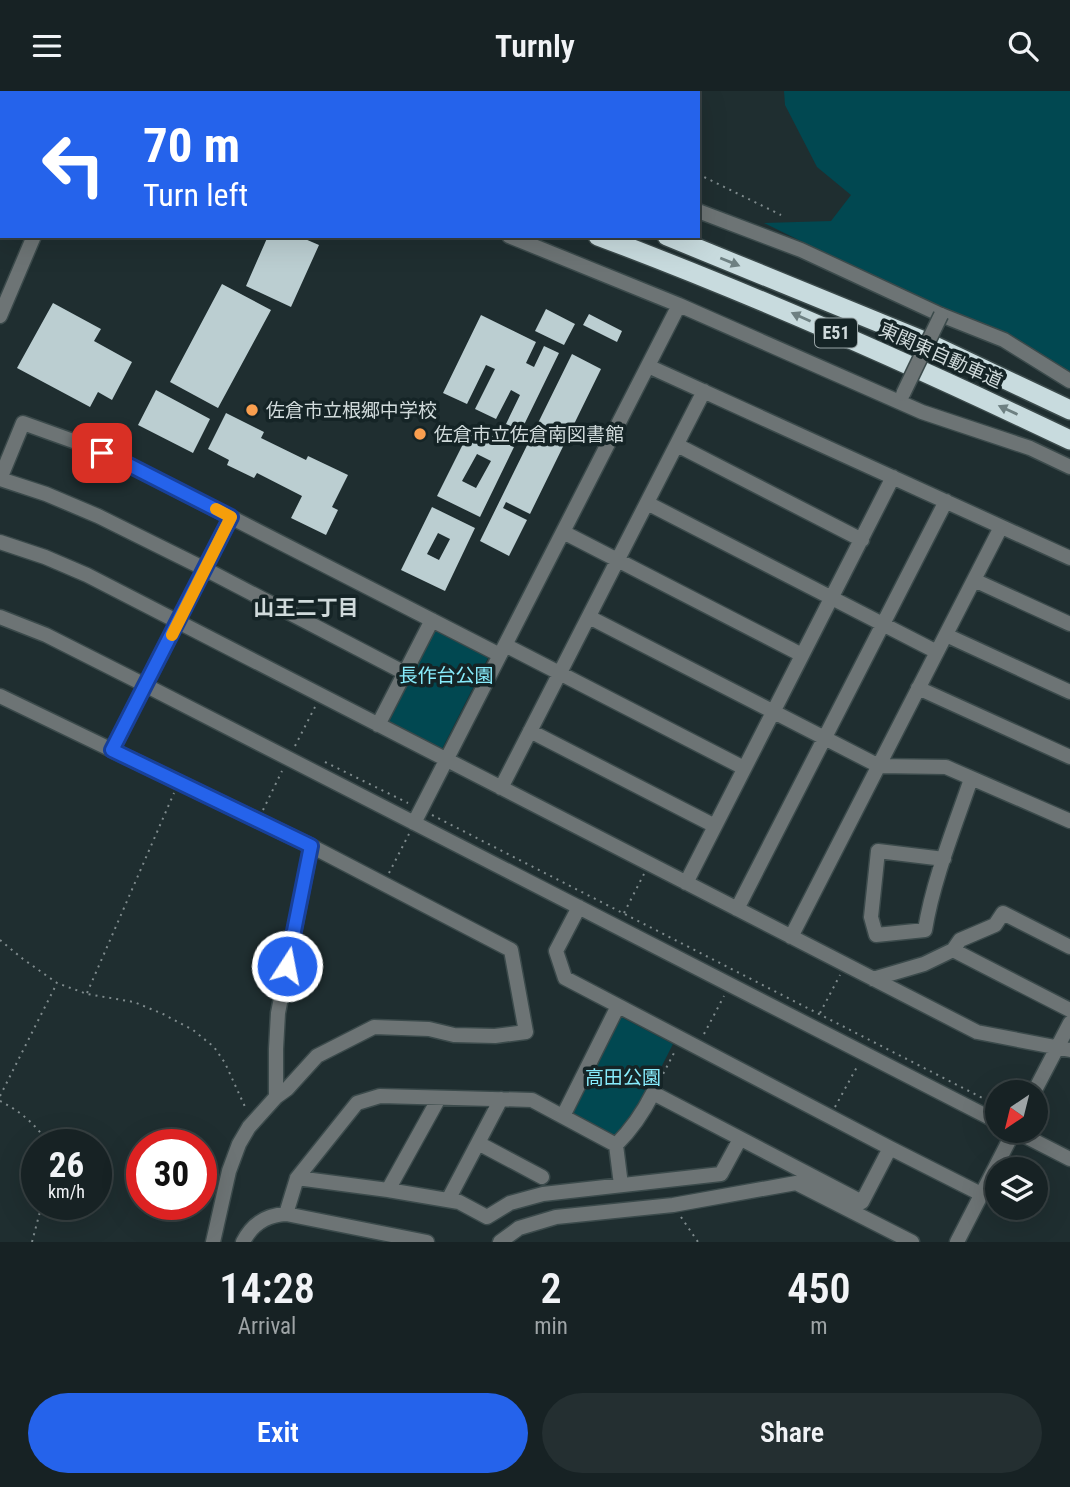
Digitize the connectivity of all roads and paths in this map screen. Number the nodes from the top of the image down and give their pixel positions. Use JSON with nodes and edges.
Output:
{"nodes":[{"id":1,"x":700,"y":175,"type":"edge"},
{"id":2,"x":700,"y":212,"type":"edge"},
{"id":3,"x":781,"y":215,"type":"dead end"},
{"id":4,"x":33,"y":238,"type":"edge"},
{"id":5,"x":514,"y":238,"type":"edge"},
{"id":6,"x":603,"y":238,"type":"edge"},
{"id":7,"x":672,"y":238,"type":"edge"},
{"id":8,"x":678,"y":305,"type":"junction"},
{"id":9,"x":941,"y":315,"type":"junction"},
{"id":10,"x":0,"y":316,"type":"edge"},
{"id":11,"x":648,"y":366,"type":"junction"},
{"id":12,"x":1070,"y":381,"type":"edge"},
{"id":13,"x":704,"y":391,"type":"junction"},
{"id":14,"x":901,"y":398,"type":"junction"},
{"id":15,"x":1070,"y":410,"type":"edge"},
{"id":16,"x":1070,"y":440,"type":"edge"},
{"id":17,"x":677,"y":445,"type":"junction"},
{"id":18,"x":1070,"y":467,"type":"edge"},
{"id":19,"x":893,"y":478,"type":"junction"},
{"id":20,"x":946,"y":501,"type":"junction"},
{"id":21,"x":647,"y":503,"type":"junction"},
{"id":22,"x":231,"y":517,"type":"junction"},
{"id":23,"x":1001,"y":527,"type":"junction"},
{"id":24,"x":563,"y":532,"type":"junction"},
{"id":25,"x":862,"y":540,"type":"junction"},
{"id":26,"x":0,"y":542,"type":"edge"},
{"id":27,"x":1070,"y":558,"type":"edge"},
{"id":28,"x":618,"y":560,"type":"junction"},
{"id":29,"x":205,"y":569,"type":"junction"},
{"id":30,"x":974,"y":580,"type":"junction"},
{"id":31,"x":832,"y":597,"type":"junction"},
{"id":32,"x":0,"y":617,"type":"edge"},
{"id":33,"x":589,"y":617,"type":"junction"},
{"id":34,"x":432,"y":620,"type":"junction"},
{"id":35,"x":178,"y":622,"type":"junction"},
{"id":36,"x":883,"y":624,"type":"junction"},
{"id":37,"x":1070,"y":624,"type":"edge"},
{"id":38,"x":946,"y":635,"type":"junction"},
{"id":39,"x":502,"y":650,"type":"junction"},
{"id":40,"x":937,"y":652,"type":"junction"},
{"id":41,"x":803,"y":655,"type":"junction"},
{"id":42,"x":405,"y":673,"type":"junction"},
{"id":43,"x":560,"y":673,"type":"junction"},
{"id":44,"x":145,"y":685,"type":"junction"},
{"id":45,"x":918,"y":688,"type":"junction"},
{"id":46,"x":1070,"y":692,"type":"edge"},
{"id":47,"x":321,"y":695,"type":"junction"},
{"id":48,"x":0,"y":696,"type":"edge"},
{"id":49,"x":774,"y":712,"type":"junction"},
{"id":50,"x":378,"y":725,"type":"junction"},
{"id":51,"x":530,"y":731,"type":"junction"},
{"id":52,"x":824,"y":738,"type":"junction"},
{"id":53,"x":295,"y":747,"type":"dead end"},
{"id":54,"x":112,"y":750,"type":"junction"},
{"id":55,"x":1070,"y":757,"type":"edge"},
{"id":56,"x":446,"y":760,"type":"junction"},
{"id":57,"x":879,"y":766,"type":"junction"},
{"id":58,"x":284,"y":768,"type":"dead end"},
{"id":59,"x":744,"y":768,"type":"junction"},
{"id":60,"x":971,"y":779,"type":"junction"},
{"id":61,"x":178,"y":782,"type":"junction"},
{"id":62,"x":501,"y":788,"type":"junction"},
{"id":63,"x":257,"y":820,"type":"junction"},
{"id":64,"x":1070,"y":821,"type":"edge"},
{"id":65,"x":715,"y":826,"type":"junction"},
{"id":66,"x":411,"y":828,"type":"junction"},
{"id":67,"x":311,"y":846,"type":"junction"},
{"id":68,"x":944,"y":859,"type":"junction"},
{"id":69,"x":649,"y":864,"type":"junction"},
{"id":70,"x":384,"y":883,"type":"junction"},
{"id":71,"x":686,"y":883,"type":"junction"},
{"id":72,"x":579,"y":907,"type":"junction"},
{"id":73,"x":737,"y":909,"type":"junction"},
{"id":74,"x":624,"y":914,"type":"dead end"},
{"id":75,"x":791,"y":937,"type":"junction"},
{"id":76,"x":0,"y":940,"type":"edge"},
{"id":77,"x":1070,"y":947,"type":"edge"},
{"id":78,"x":953,"y":950,"type":"junction"},
{"id":79,"x":845,"y":965,"type":"junction"},
{"id":80,"x":873,"y":979,"type":"junction"},
{"id":81,"x":57,"y":983,"type":"junction"},
{"id":82,"x":86,"y":994,"type":"junction"},
{"id":83,"x":725,"y":994,"type":"dead end"},
{"id":84,"x":618,"y":1006,"type":"junction"},
{"id":85,"x":1070,"y":1010,"type":"edge"},
{"id":86,"x":820,"y":1014,"type":"dead end"},
{"id":87,"x":1070,"y":1023,"type":"edge"},
{"id":88,"x":681,"y":1039,"type":"junction"},
{"id":89,"x":697,"y":1048,"type":"junction"},
{"id":90,"x":1064,"y":1048,"type":"edge"},
{"id":91,"x":859,"y":1063,"type":"dead end"},
{"id":92,"x":1042,"y":1080,"type":"edge"},
{"id":93,"x":653,"y":1093,"type":"junction"},
{"id":94,"x":0,"y":1096,"type":"edge"},
{"id":95,"x":276,"y":1097,"type":"junction"},
{"id":96,"x":439,"y":1098,"type":"junction"},
{"id":97,"x":501,"y":1099,"type":"junction"},
{"id":98,"x":0,"y":1101,"type":"edge"},
{"id":99,"x":985,"y":1115,"type":"edge"},
{"id":100,"x":563,"y":1116,"type":"junction"},
{"id":101,"x":830,"y":1117,"type":"junction"},
{"id":102,"x":256,"y":1120,"type":"junction"},
{"id":103,"x":39,"y":1129,"type":"edge"},
{"id":104,"x":740,"y":1139,"type":"junction"},
{"id":105,"x":478,"y":1143,"type":"junction"},
{"id":106,"x":1008,"y":1143,"type":"edge"},
{"id":107,"x":1038,"y":1143,"type":"edge"},
{"id":108,"x":617,"y":1145,"type":"junction"},
{"id":109,"x":890,"y":1149,"type":"junction"},
{"id":110,"x":1070,"y":1159,"type":"edge"},
{"id":111,"x":542,"y":1177,"type":"dead end"},
{"id":112,"x":297,"y":1178,"type":"junction"},
{"id":113,"x":621,"y":1185,"type":"junction"},
{"id":114,"x":388,"y":1190,"type":"junction"},
{"id":115,"x":981,"y":1193,"type":"junction"},
{"id":116,"x":448,"y":1200,"type":"junction"},
{"id":117,"x":673,"y":1205,"type":"junction"},
{"id":118,"x":286,"y":1214,"type":"junction"},
{"id":119,"x":38,"y":1220,"type":"edge"},
{"id":120,"x":904,"y":1240,"type":"edge"},
{"id":121,"x":32,"y":1242,"type":"edge"},
{"id":122,"x":213,"y":1242,"type":"edge"},
{"id":123,"x":243,"y":1242,"type":"edge"},
{"id":124,"x":427,"y":1242,"type":"edge"},
{"id":125,"x":500,"y":1242,"type":"edge"},
{"id":126,"x":698,"y":1242,"type":"edge"},
{"id":127,"x":957,"y":1242,"type":"edge"}],
"edges":[{"from":1,"to":3,"type":"path"},
{"from":2,"to":9,"type":"street"},
{"from":4,"to":10,"type":"street"},
{"from":5,"to":8,"type":"street"},
{"from":16,"to":6,"type":"highway","name":"東関東自動車道","number":"E51","one_way":true},
{"from":7,"to":15,"type":"highway","name":"東関東自動車道","number":"E51","one_way":true},
{"from":8,"to":11,"type":"street"},
{"from":8,"to":14,"type":"street"},
{"from":9,"to":12,"type":"street"},
{"from":9,"to":14,"type":"street","bridge":true},
{"from":11,"to":13,"type":"street"},
{"from":11,"to":24,"type":"street"},
{"from":13,"to":17,"type":"street"},
{"from":13,"to":19,"type":"street"},
{"from":14,"to":18,"type":"street"},
{"from":17,"to":21,"type":"street"},
{"from":17,"to":25,"type":"street"},
{"from":19,"to":20,"type":"street"},
{"from":19,"to":25,"type":"street"},
{"from":20,"to":23,"type":"street"},
{"from":20,"to":36,"type":"street"},
{"from":21,"to":28,"type":"street"},
{"from":21,"to":31,"type":"street"},
{"from":22,"to":29,"type":"street"},
{"from":22,"to":29,"type":"street"},
{"from":22,"to":34,"type":"street"},
{"from":23,"to":27,"type":"street"},
{"from":23,"to":30,"type":"street"},
{"from":24,"to":28,"type":"street"},
{"from":24,"to":39,"type":"street"},
{"from":25,"to":31,"type":"street"},
{"from":26,"to":35,"type":"street"},
{"from":28,"to":33,"type":"street"},
{"from":28,"to":41,"type":"street"},
{"from":29,"to":35,"type":"street"},
{"from":29,"to":42,"type":"street"},
{"from":30,"to":37,"type":"street"},
{"from":30,"to":38,"type":"street"},
{"from":31,"to":36,"type":"street"},
{"from":31,"to":41,"type":"street"},
{"from":32,"to":44,"type":"street"},
{"from":33,"to":43,"type":"street"},
{"from":33,"to":49,"type":"street"},
{"from":34,"to":39,"type":"street"},
{"from":34,"to":42,"type":"street"},
{"from":35,"to":44,"type":"street"},
{"from":35,"to":47,"type":"street"},
{"from":36,"to":40,"type":"street"},
{"from":36,"to":52,"type":"street"},
{"from":38,"to":40,"type":"street"},
{"from":38,"to":46,"type":"street"},
{"from":39,"to":43,"type":"street"},
{"from":39,"to":56,"type":"street"},
{"from":40,"to":45,"type":"street"},
{"from":41,"to":49,"type":"street"},
{"from":42,"to":50,"type":"street"},
{"from":43,"to":51,"type":"street"},
{"from":43,"to":59,"type":"street"},
{"from":44,"to":54,"type":"street"},
{"from":44,"to":66,"type":"street"},
{"from":45,"to":55,"type":"street"},
{"from":45,"to":57,"type":"street"},
{"from":47,"to":50,"type":"street"},
{"from":47,"to":53,"type":"path"},
{"from":48,"to":54,"type":"street"},
{"from":49,"to":52,"type":"street"},
{"from":49,"to":59,"type":"street"},
{"from":50,"to":56,"type":"street"},
{"from":51,"to":62,"type":"street"},
{"from":51,"to":65,"type":"street"},
{"from":52,"to":57,"type":"street"},
{"from":52,"to":73,"type":"street"},
{"from":54,"to":61,"type":"street"},
{"from":56,"to":62,"type":"street"},
{"from":56,"to":66,"type":"street"},
{"from":57,"to":60,"type":"street"},
{"from":57,"to":75,"type":"street"},
{"from":58,"to":63,"type":"path"},
{"from":59,"to":65,"type":"street"},
{"from":60,"to":64,"type":"street"},
{"from":60,"to":68,"type":"street"},
{"from":61,"to":63,"type":"street"},
{"from":61,"to":82,"type":"path"},
{"from":62,"to":69,"type":"street"},
{"from":63,"to":67,"type":"street"},
{"from":65,"to":71,"type":"street"},
{"from":66,"to":70,"type":"path"},
{"from":66,"to":72,"type":"street"},
{"from":67,"to":70,"type":"street"},
{"from":67,"to":95,"type":"street"},
{"from":68,"to":68,"type":"street"},
{"from":69,"to":71,"type":"street"},
{"from":69,"to":74,"type":"path"},
{"from":70,"to":95,"type":"street"},
{"from":71,"to":73,"type":"street"},
{"from":72,"to":84,"type":"street"},
{"from":72,"to":99,"type":"street"},
{"from":73,"to":75,"type":"street"},
{"from":75,"to":79,"type":"street"},
{"from":76,"to":81,"type":"path"},
{"from":77,"to":78,"type":"street"},
{"from":78,"to":80,"type":"street"},
{"from":78,"to":85,"type":"street"},
{"from":79,"to":80,"type":"street"},
{"from":79,"to":86,"type":"path"},
{"from":80,"to":90,"type":"street"},
{"from":81,"to":82,"type":"path"},
{"from":81,"to":94,"type":"path"},
{"from":82,"to":102,"type":"path"},
{"from":83,"to":89,"type":"path"},
{"from":84,"to":88,"type":"street"},
{"from":84,"to":100,"type":"street"},
{"from":87,"to":90,"type":"street"},
{"from":88,"to":89,"type":"street"},
{"from":88,"to":93,"type":"path"},
{"from":89,"to":101,"type":"street"},
{"from":90,"to":92,"type":"street"},
{"from":91,"to":101,"type":"path"},
{"from":93,"to":104,"type":"street"},
{"from":93,"to":108,"type":"street"},
{"from":95,"to":102,"type":"street"},
{"from":96,"to":97,"type":"street"},
{"from":96,"to":112,"type":"street"},
{"from":96,"to":114,"type":"street"},
{"from":97,"to":100,"type":"street"},
{"from":97,"to":105,"type":"street"},
{"from":98,"to":103,"type":"path"},
{"from":100,"to":108,"type":"street"},
{"from":101,"to":109,"type":"street"},
{"from":102,"to":122,"type":"street"},
{"from":104,"to":109,"type":"street"},
{"from":104,"to":113,"type":"street"},
{"from":105,"to":111,"type":"street"},
{"from":105,"to":116,"type":"street"},
{"from":106,"to":115,"type":"street"},
{"from":107,"to":110,"type":"street"},
{"from":108,"to":113,"type":"street"},
{"from":109,"to":115,"type":"street"},
{"from":112,"to":114,"type":"street"},
{"from":112,"to":118,"type":"street"},
{"from":113,"to":116,"type":"street"},
{"from":114,"to":116,"type":"street"},
{"from":115,"to":127,"type":"street"},
{"from":117,"to":120,"type":"street"},
{"from":117,"to":125,"type":"street"},
{"from":117,"to":126,"type":"path"},
{"from":118,"to":123,"type":"street"},
{"from":118,"to":124,"type":"street"},
{"from":119,"to":121,"type":"path"}]}
